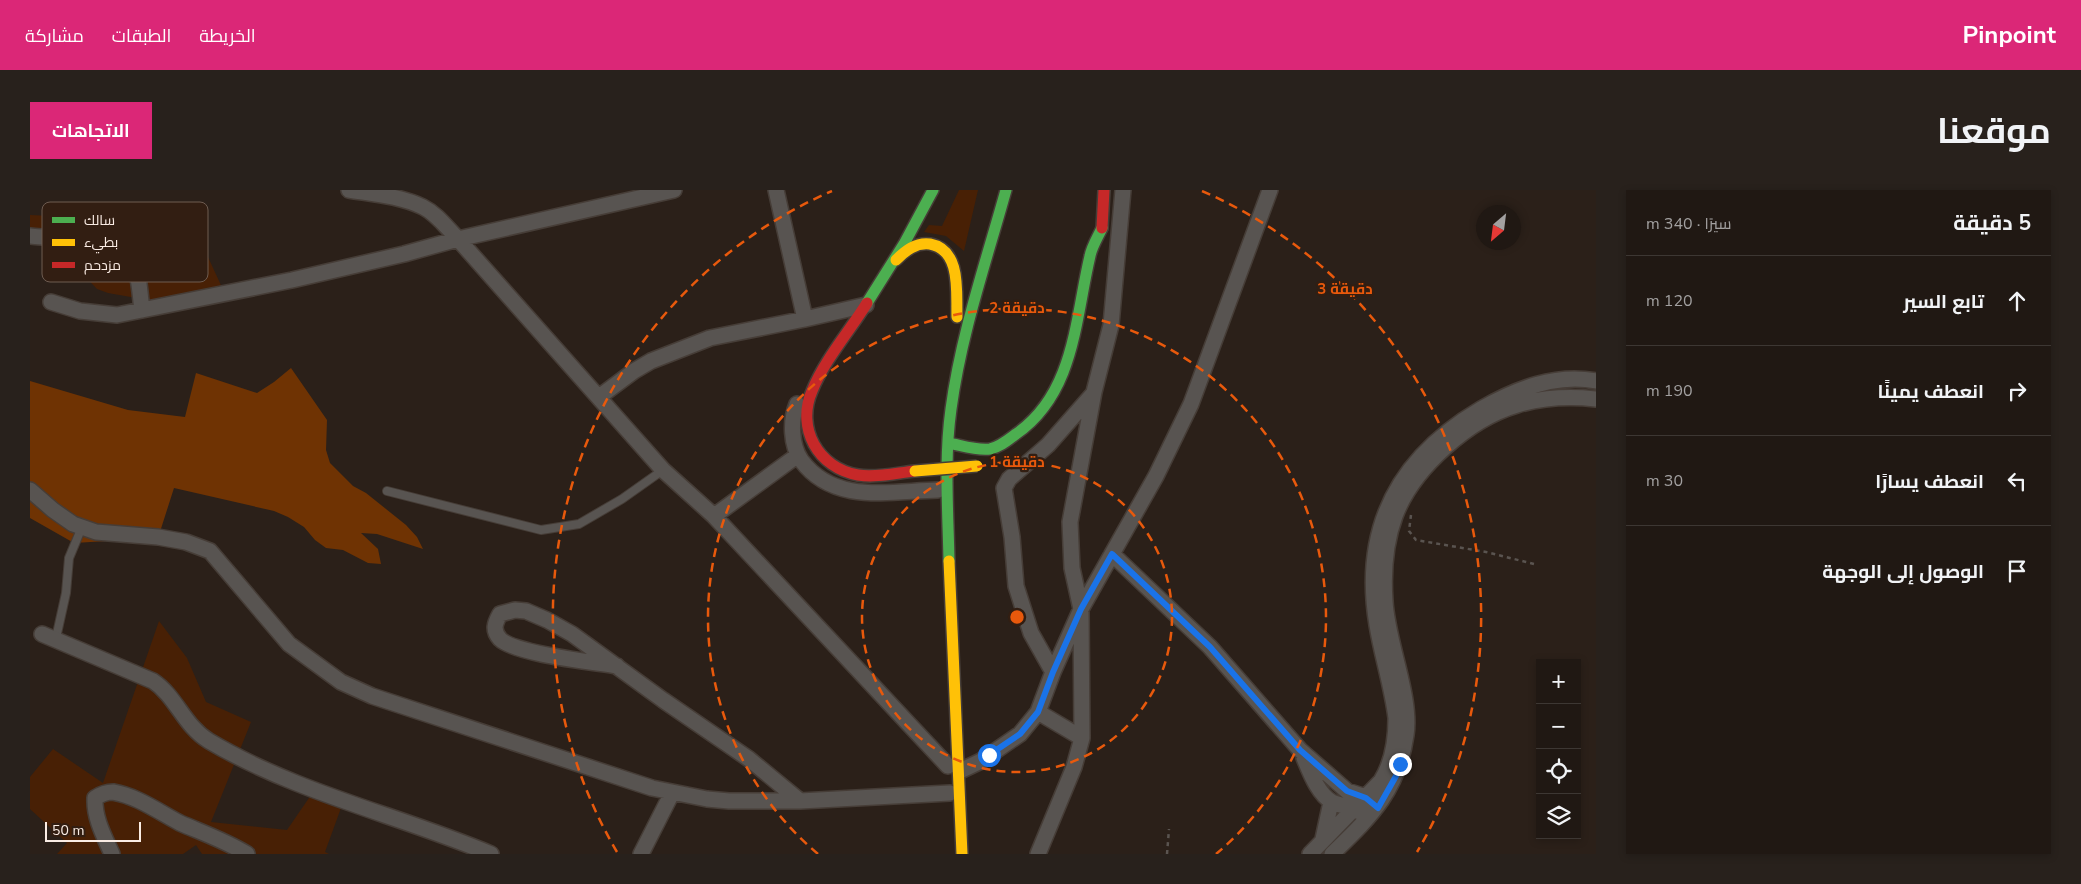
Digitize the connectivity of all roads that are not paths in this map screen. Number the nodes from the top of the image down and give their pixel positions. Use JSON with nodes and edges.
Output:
{"nodes":[{"id":1,"x":350,"y":190,"type":"edge"},
{"id":2,"x":674,"y":190,"type":"edge"},
{"id":3,"x":776,"y":190,"type":"edge"},
{"id":4,"x":933,"y":190,"type":"edge"},
{"id":5,"x":1006,"y":190,"type":"edge"},
{"id":6,"x":1104,"y":190,"type":"edge"},
{"id":7,"x":1123,"y":190,"type":"edge"},
{"id":8,"x":1270,"y":190,"type":"edge"},
{"id":9,"x":1102,"y":228,"type":"junction"},
{"id":10,"x":458,"y":239,"type":"junction"},
{"id":11,"x":890,"y":266,"type":"junction"},
{"id":12,"x":968,"y":278,"type":"dead end"},
{"id":13,"x":138,"y":282,"type":"edge"},
{"id":14,"x":1094,"y":294,"type":"dead end"},
{"id":15,"x":51,"y":302,"type":"dead end"},
{"id":16,"x":866,"y":305,"type":"junction"},
{"id":17,"x":142,"y":310,"type":"junction"},
{"id":18,"x":957,"y":317,"type":"junction"},
{"id":19,"x":805,"y":319,"type":"junction"},
{"id":20,"x":1596,"y":381,"type":"edge"},
{"id":21,"x":1094,"y":392,"type":"junction"},
{"id":22,"x":599,"y":397,"type":"junction"},
{"id":23,"x":800,"y":398,"type":"dead end"},
{"id":24,"x":1596,"y":399,"type":"edge"},
{"id":25,"x":948,"y":442,"type":"junction"},
{"id":26,"x":798,"y":455,"type":"junction"},
{"id":27,"x":992,"y":463,"type":"dead end"},
{"id":28,"x":663,"y":470,"type":"junction"},
{"id":29,"x":30,"y":490,"type":"edge"},
{"id":30,"x":938,"y":490,"type":"junction"},
{"id":31,"x":387,"y":491,"type":"dead end"},
{"id":32,"x":714,"y":516,"type":"junction"},
{"id":33,"x":82,"y":527,"type":"junction"},
{"id":34,"x":1112,"y":554,"type":"junction"},
{"id":35,"x":1081,"y":609,"type":"junction"},
{"id":36,"x":941,"y":635,"type":"dead end"},
{"id":37,"x":49,"y":636,"type":"joint"},
{"id":38,"x":942,"y":662,"type":"dead end"},
{"id":39,"x":616,"y":666,"type":"junction"},
{"id":40,"x":1053,"y":672,"type":"junction"},
{"id":41,"x":1038,"y":712,"type":"junction"},
{"id":42,"x":1082,"y":738,"type":"junction"},
{"id":43,"x":1300,"y":750,"type":"junction"},
{"id":44,"x":954,"y":768,"type":"junction"},
{"id":45,"x":672,"y":792,"type":"junction"},
{"id":46,"x":950,"y":793,"type":"junction"},
{"id":47,"x":800,"y":801,"type":"junction"},
{"id":48,"x":1331,"y":802,"type":"junction"},
{"id":49,"x":1366,"y":804,"type":"junction"},
{"id":50,"x":1323,"y":840,"type":"junction"},
{"id":51,"x":112,"y":854,"type":"edge"},
{"id":52,"x":247,"y":854,"type":"edge"},
{"id":53,"x":491,"y":854,"type":"edge"},
{"id":54,"x":641,"y":854,"type":"edge"},
{"id":55,"x":952,"y":854,"type":"edge"},
{"id":56,"x":962,"y":854,"type":"edge"},
{"id":57,"x":1038,"y":854,"type":"edge"},
{"id":58,"x":1310,"y":854,"type":"edge"},
{"id":59,"x":1332,"y":854,"type":"edge"}],
"edges":[{"from":1,"to":10,"type":"street"},
{"from":2,"to":10,"type":"street"},
{"from":3,"to":19,"type":"street"},
{"from":4,"to":11,"type":"main road"},
{"from":5,"to":25,"type":"main road"},
{"from":6,"to":9,"type":"main road"},
{"from":7,"to":21,"type":"street"},
{"from":8,"to":34,"type":"street"},
{"from":9,"to":14,"type":"main road"},
{"from":9,"to":25,"type":"main road"},
{"from":10,"to":17,"type":"street"},
{"from":10,"to":22,"type":"street"},
{"from":11,"to":16,"type":"main road"},
{"from":11,"to":18,"type":"main road"},
{"from":12,"to":18,"type":"main road"},
{"from":13,"to":17,"type":"street"},
{"from":15,"to":17,"type":"street"},
{"from":16,"to":19,"type":"street"},
{"from":16,"to":27,"type":"main road","bridge":true},
{"from":18,"to":30,"type":"main road"},
{"from":19,"to":22,"type":"street"},
{"from":20,"to":49,"type":"street"},
{"from":21,"to":35,"type":"street"},
{"from":21,"to":40,"type":"street"},
{"from":22,"to":28,"type":"street"},
{"from":23,"to":26,"type":"street"},
{"from":24,"to":49,"type":"street"},
{"from":25,"to":44,"type":"main road"},
{"from":26,"to":30,"type":"street"},
{"from":26,"to":32,"type":"street"},
{"from":28,"to":31,"type":"lane"},
{"from":28,"to":32,"type":"street"},
{"from":29,"to":33,"type":"street"},
{"from":30,"to":36,"type":"main road"},
{"from":32,"to":44,"type":"street"},
{"from":33,"to":37,"type":"lane"},
{"from":33,"to":45,"type":"street"},
{"from":34,"to":35,"type":"street"},
{"from":34,"to":43,"type":"street"},
{"from":35,"to":40,"type":"street"},
{"from":35,"to":42,"type":"street"},
{"from":37,"to":53,"type":"street"},
{"from":38,"to":44,"type":"main road"},
{"from":39,"to":39,"type":"street"},
{"from":39,"to":47,"type":"street"},
{"from":40,"to":41,"type":"street"},
{"from":41,"to":42,"type":"street"},
{"from":41,"to":44,"type":"street"},
{"from":42,"to":57,"type":"street"},
{"from":43,"to":48,"type":"street"},
{"from":43,"to":49,"type":"street"},
{"from":44,"to":46,"type":"main road"},
{"from":44,"to":56,"type":"main road"},
{"from":45,"to":47,"type":"street"},
{"from":45,"to":54,"type":"street"},
{"from":46,"to":47,"type":"street"},
{"from":46,"to":55,"type":"main road"},
{"from":48,"to":49,"type":"street"},
{"from":48,"to":50,"type":"street"},
{"from":49,"to":50,"type":"street"},
{"from":49,"to":59,"type":"street"},
{"from":50,"to":58,"type":"street"},
{"from":51,"to":52,"type":"street"}]}
